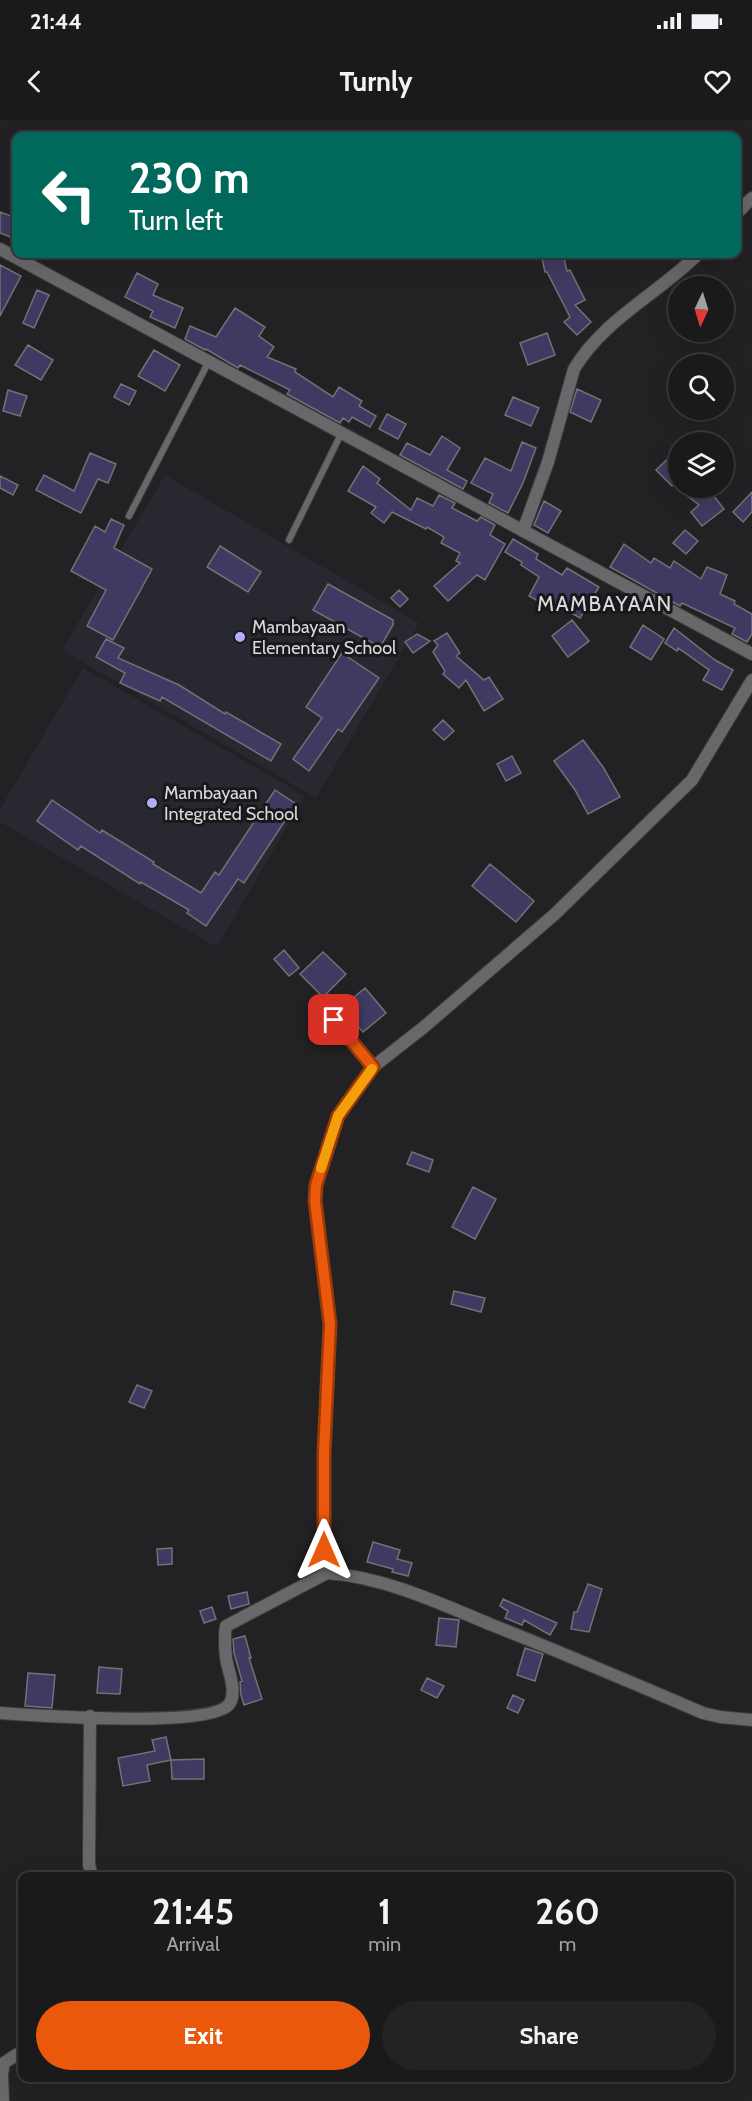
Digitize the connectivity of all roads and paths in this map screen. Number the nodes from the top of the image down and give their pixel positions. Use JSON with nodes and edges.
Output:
{"nodes":[{"id":1,"x":752,"y":198,"type":"edge"},
{"id":2,"x":741,"y":209,"type":"edge"},
{"id":3,"x":17,"y":258,"type":"edge"},
{"id":4,"x":694,"y":258,"type":"edge"},
{"id":5,"x":209,"y":361,"type":"junction"},
{"id":6,"x":341,"y":434,"type":"junction"},
{"id":7,"x":129,"y":516,"type":"dead end"},
{"id":8,"x":523,"y":531,"type":"junction"},
{"id":9,"x":289,"y":540,"type":"dead end"},
{"id":10,"x":752,"y":654,"type":"edge"},
{"id":11,"x":752,"y":680,"type":"edge"},
{"id":12,"x":321,"y":1004,"type":"dead end"},
{"id":13,"x":373,"y":1067,"type":"junction"},
{"id":14,"x":327,"y":1573,"type":"junction"},
{"id":15,"x":0,"y":1713,"type":"edge"},
{"id":16,"x":90,"y":1716,"type":"junction"},
{"id":17,"x":752,"y":1720,"type":"edge"},
{"id":18,"x":91,"y":1872,"type":"edge"},
{"id":19,"x":18,"y":2054,"type":"edge"},
{"id":20,"x":3,"y":2101,"type":"edge"}],
"edges":[{"from":1,"to":2,"type":"street"},
{"from":3,"to":5,"type":"street"},
{"from":4,"to":8,"type":"street"},
{"from":5,"to":6,"type":"street"},
{"from":5,"to":7,"type":"lane"},
{"from":6,"to":8,"type":"street"},
{"from":6,"to":9,"type":"lane"},
{"from":8,"to":10,"type":"street"},
{"from":11,"to":13,"type":"street"},
{"from":12,"to":13,"type":"lane"},
{"from":13,"to":14,"type":"street"},
{"from":14,"to":16,"type":"street"},
{"from":14,"to":17,"type":"street"},
{"from":15,"to":16,"type":"street"},
{"from":16,"to":18,"type":"street"},
{"from":19,"to":20,"type":"street"}]}
